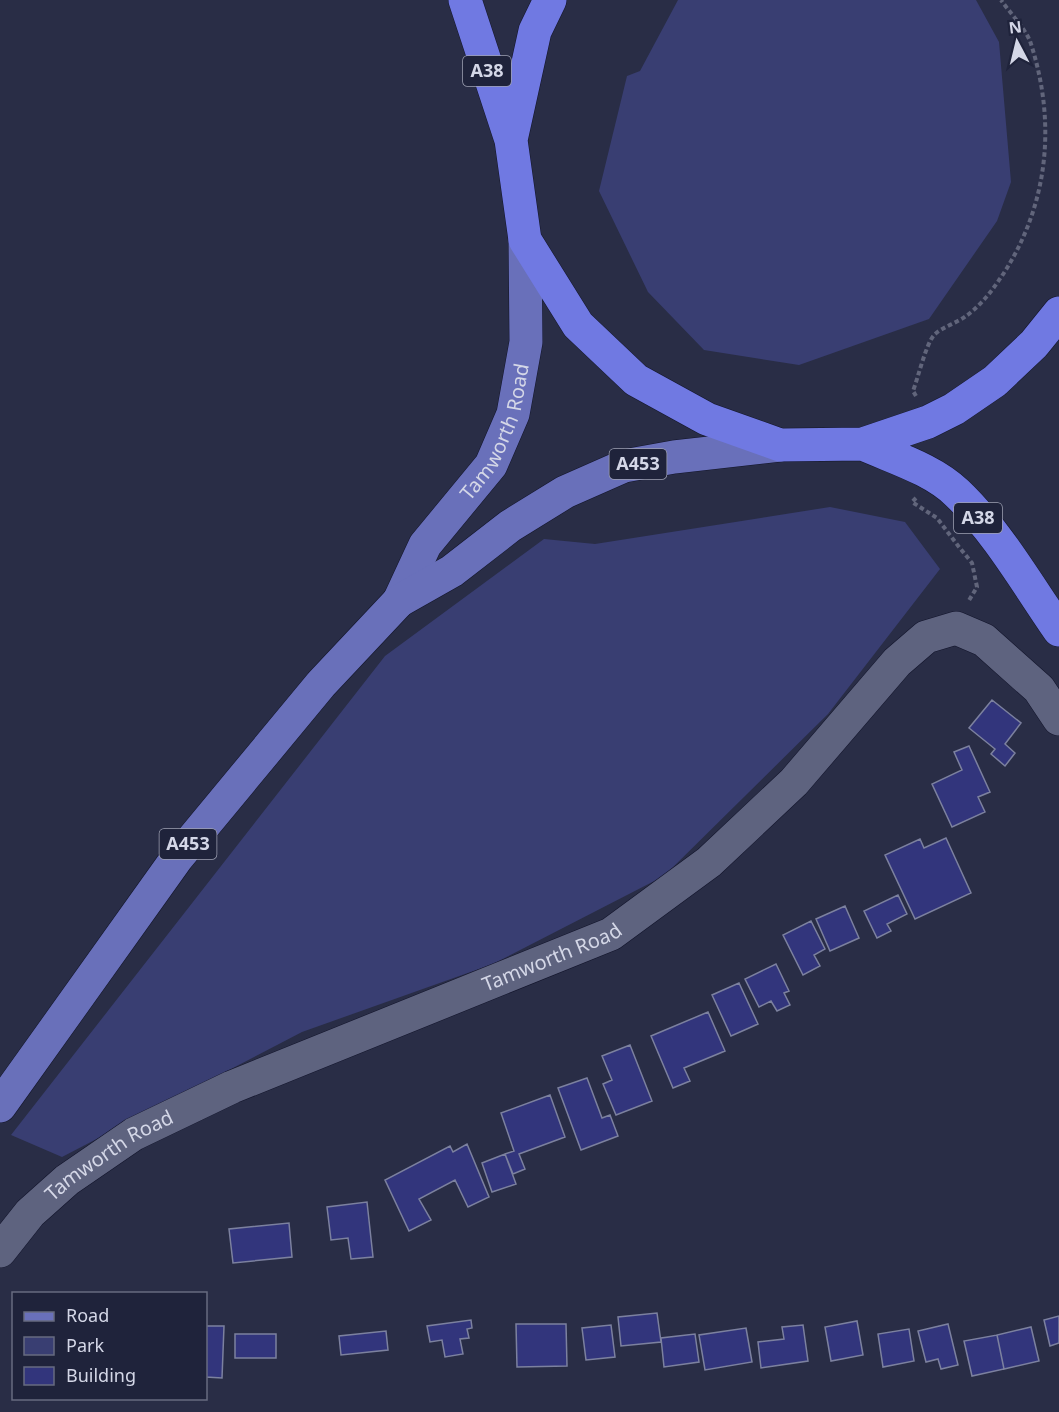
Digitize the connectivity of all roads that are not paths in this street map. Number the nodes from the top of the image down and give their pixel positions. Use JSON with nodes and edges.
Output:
{"nodes":[{"id":1,"x":465,"y":0,"type":"edge"},
{"id":2,"x":550,"y":0,"type":"edge"},
{"id":3,"x":511,"y":140,"type":"junction"},
{"id":4,"x":525,"y":240,"type":"junction"},
{"id":5,"x":1059,"y":313,"type":"edge"},
{"id":6,"x":863,"y":444,"type":"junction"},
{"id":7,"x":780,"y":445,"type":"junction"},
{"id":8,"x":399,"y":602,"type":"junction"},
{"id":9,"x":1059,"y":630,"type":"edge"},
{"id":10,"x":1059,"y":719,"type":"edge"},
{"id":11,"x":0,"y":1106,"type":"edge"},
{"id":12,"x":0,"y":1251,"type":"edge"}],
"edges":[{"from":1,"to":3,"type":"highway","number":"A38"},
{"from":2,"to":3,"type":"highway"},
{"from":3,"to":4,"type":"highway"},
{"from":4,"to":7,"type":"highway"},
{"from":4,"to":8,"type":"main road","name":"Tamworth Road","number":"A453"},
{"from":5,"to":6,"type":"highway"},
{"from":6,"to":7,"type":"highway"},
{"from":6,"to":9,"type":"highway","number":"A38"},
{"from":7,"to":8,"type":"main road","name":"Tamworth Road","number":"A453"},
{"from":8,"to":11,"type":"main road","name":"Tamworth Road","number":"A453"},
{"from":10,"to":12,"type":"street","name":"Tamworth Road"}]}
